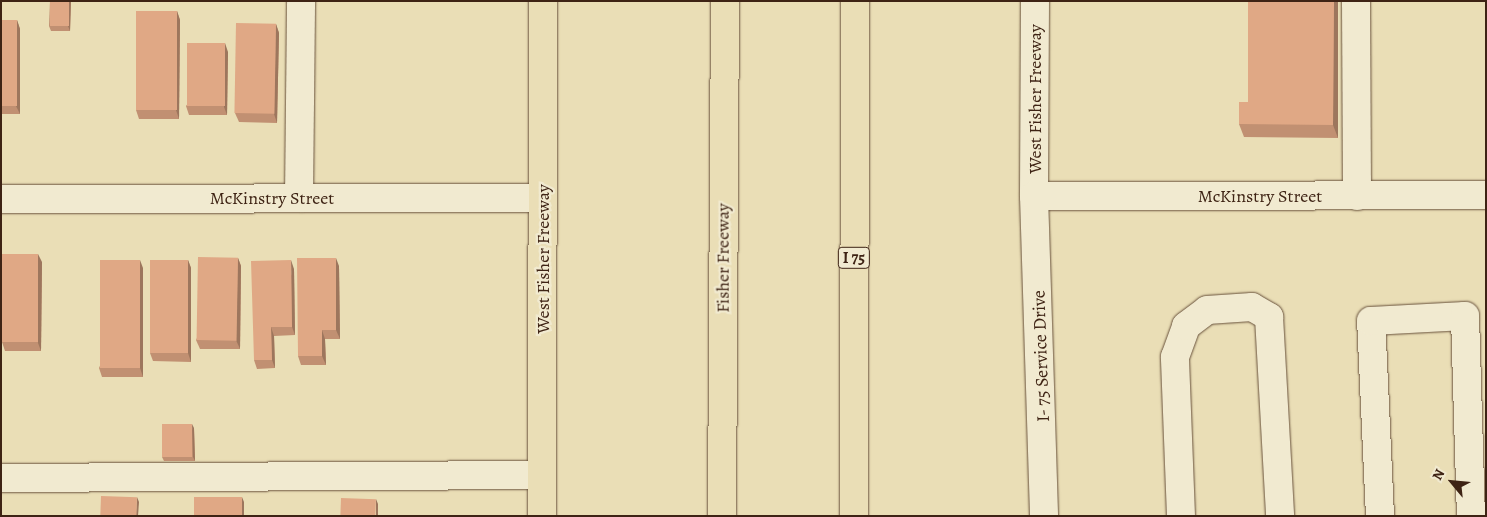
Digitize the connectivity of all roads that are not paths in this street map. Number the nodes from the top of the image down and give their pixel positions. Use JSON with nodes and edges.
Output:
{"nodes":[{"id":1,"x":300,"y":1,"type":"edge"},
{"id":2,"x":543,"y":1,"type":"edge"},
{"id":3,"x":725,"y":1,"type":"edge"},
{"id":4,"x":855,"y":1,"type":"edge"},
{"id":5,"x":1035,"y":1,"type":"edge"},
{"id":6,"x":1356,"y":1,"type":"edge"},
{"id":7,"x":1486,"y":195,"type":"edge"},
{"id":8,"x":1034,"y":196,"type":"junction"},
{"id":9,"x":1357,"y":196,"type":"junction"},
{"id":10,"x":299,"y":198,"type":"junction"},
{"id":11,"x":543,"y":198,"type":"junction"},
{"id":12,"x":1,"y":199,"type":"edge"},
{"id":13,"x":542,"y":475,"type":"junction"},
{"id":14,"x":1,"y":478,"type":"edge"},
{"id":15,"x":542,"y":516,"type":"edge"},
{"id":16,"x":722,"y":516,"type":"edge"},
{"id":17,"x":854,"y":516,"type":"edge"},
{"id":18,"x":1044,"y":516,"type":"edge"},
{"id":19,"x":1181,"y":516,"type":"edge"},
{"id":20,"x":1280,"y":516,"type":"edge"},
{"id":21,"x":1380,"y":516,"type":"edge"},
{"id":22,"x":1471,"y":516,"type":"edge"}],
"edges":[{"from":1,"to":10,"type":"street"},
{"from":2,"to":11,"type":"main road","name":"West Fisher Freeway"},
{"from":3,"to":16,"type":"main road","name":"Fisher Freeway"},
{"from":4,"to":17,"type":"main road","number":"I 75"},
{"from":5,"to":8,"type":"street","name":"West Fisher Freeway"},
{"from":6,"to":9,"type":"street"},
{"from":7,"to":9,"type":"street","name":"McKinstry Street"},
{"from":8,"to":9,"type":"street","name":"McKinstry Street"},
{"from":8,"to":18,"type":"street","name":"I- 75 Service Drive"},
{"from":10,"to":11,"type":"street","name":"McKinstry Street"},
{"from":10,"to":12,"type":"street","name":"McKinstry Street"},
{"from":11,"to":13,"type":"main road","name":"West Fisher Freeway"},
{"from":13,"to":14,"type":"street"},
{"from":13,"to":15,"type":"main road","name":"West Fisher Freeway"},
{"from":19,"to":20,"type":"street"},
{"from":21,"to":22,"type":"street"}]}
